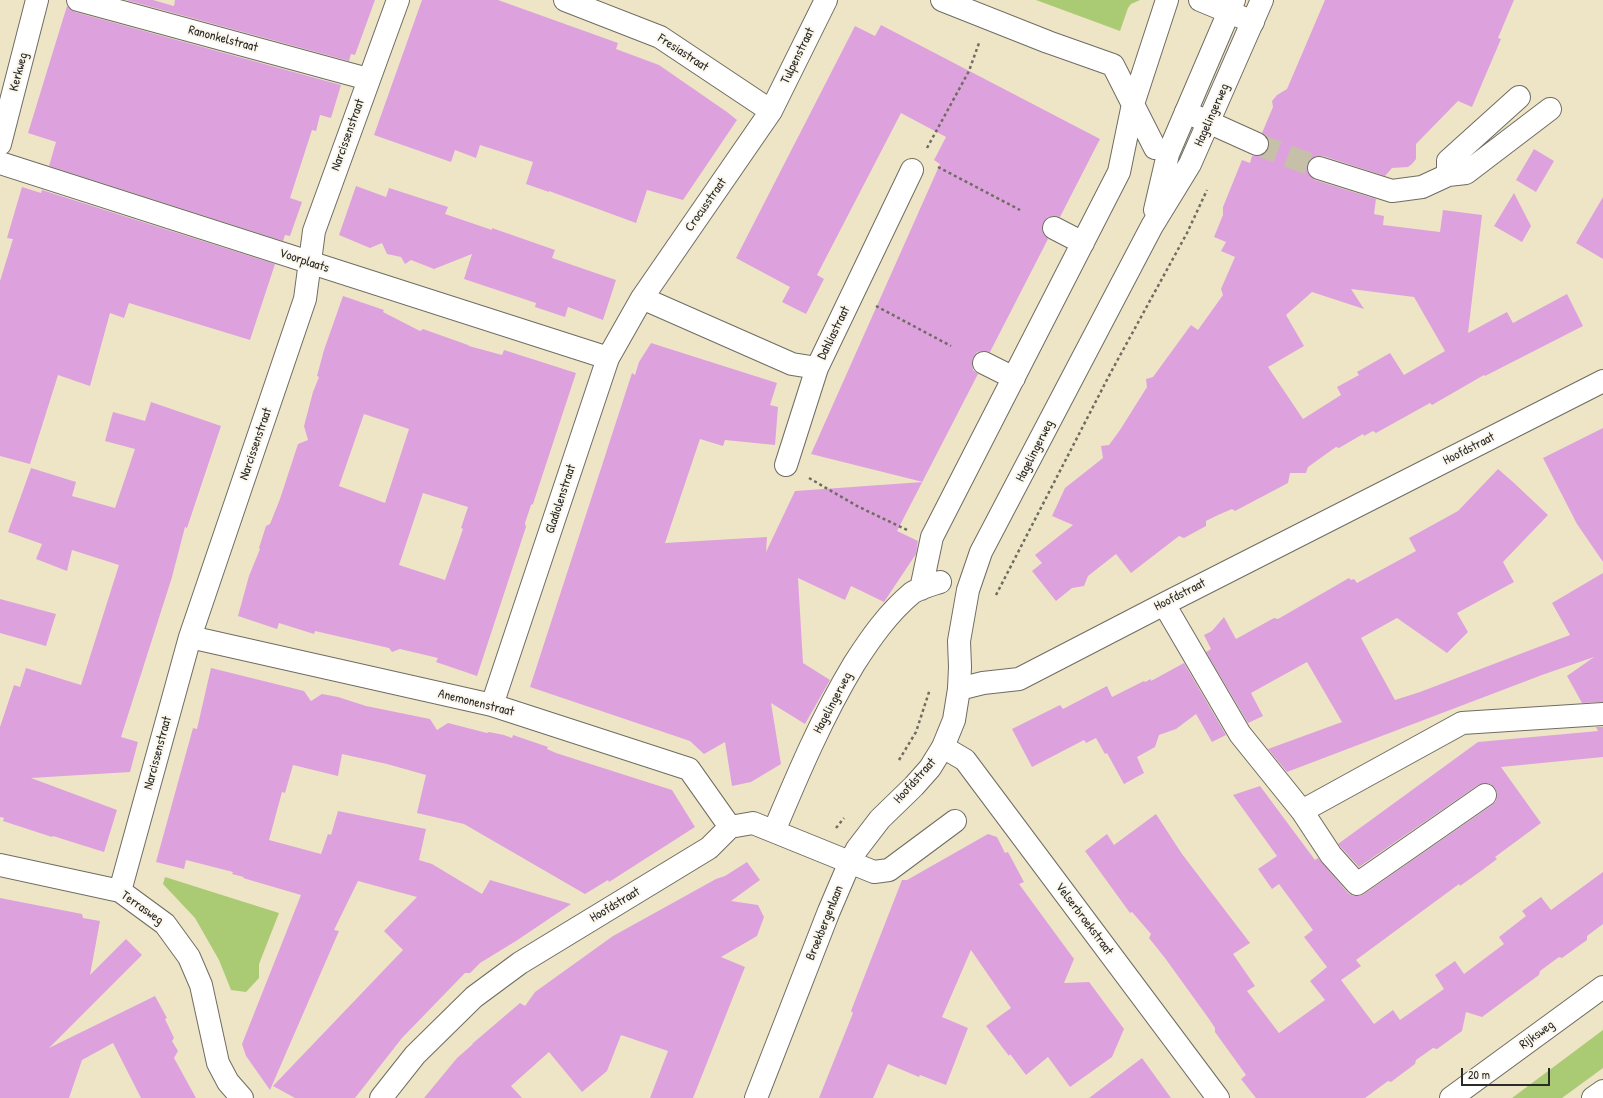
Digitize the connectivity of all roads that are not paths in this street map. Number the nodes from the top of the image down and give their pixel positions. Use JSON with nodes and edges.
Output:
{"nodes":[{"id":1,"x":37,"y":0,"type":"edge"},
{"id":2,"x":78,"y":0,"type":"edge"},
{"id":3,"x":398,"y":0,"type":"edge"},
{"id":4,"x":565,"y":0,"type":"edge"},
{"id":5,"x":826,"y":0,"type":"edge"},
{"id":6,"x":942,"y":0,"type":"edge"},
{"id":7,"x":1167,"y":0,"type":"edge"},
{"id":8,"x":1200,"y":0,"type":"edge"},
{"id":9,"x":1262,"y":0,"type":"edge"},
{"id":10,"x":1232,"y":6,"type":"edge"},
{"id":11,"x":1253,"y":22,"type":"junction"},
{"id":12,"x":368,"y":79,"type":"junction"},
{"id":13,"x":1519,"y":96,"type":"dead end"},
{"id":14,"x":1133,"y":104,"type":"junction"},
{"id":15,"x":1550,"y":109,"type":"dead end"},
{"id":16,"x":771,"y":111,"type":"junction"},
{"id":17,"x":1186,"y":112,"type":"junction"},
{"id":18,"x":1209,"y":123,"type":"junction"},
{"id":19,"x":0,"y":144,"type":"edge"},
{"id":20,"x":1257,"y":144,"type":"tunnel mouth"},
{"id":21,"x":1155,"y":148,"type":"dead end"},
{"id":22,"x":0,"y":163,"type":"edge"},
{"id":23,"x":917,"y":164,"type":"road end"},
{"id":24,"x":1319,"y":168,"type":"tunnel mouth"},
{"id":25,"x":1448,"y":175,"type":"junction"},
{"id":26,"x":1152,"y":226,"type":"junction"},
{"id":27,"x":1054,"y":228,"type":"dead end"},
{"id":28,"x":1083,"y":243,"type":"junction"},
{"id":29,"x":310,"y":263,"type":"junction"},
{"id":30,"x":642,"y":298,"type":"junction"},
{"id":31,"x":608,"y":358,"type":"junction"},
{"id":32,"x":984,"y":363,"type":"dead end"},
{"id":33,"x":817,"y":368,"type":"junction"},
{"id":34,"x":1014,"y":378,"type":"junction"},
{"id":35,"x":1603,"y":381,"type":"edge"},
{"id":36,"x":786,"y":465,"type":"road end"},
{"id":37,"x":1164,"y":604,"type":"junction"},
{"id":38,"x":190,"y":637,"type":"junction"},
{"id":39,"x":959,"y":689,"type":"junction"},
{"id":40,"x":492,"y":705,"type":"junction"},
{"id":41,"x":1603,"y":714,"type":"edge"},
{"id":42,"x":943,"y":747,"type":"junction"},
{"id":43,"x":1485,"y":794,"type":"dead end"},
{"id":44,"x":1302,"y":811,"type":"junction"},
{"id":45,"x":955,"y":821,"type":"dead end"},
{"id":46,"x":730,"y":827,"type":"junction"},
{"id":47,"x":774,"y":831,"type":"junction"},
{"id":48,"x":850,"y":862,"type":"junction"},
{"id":49,"x":0,"y":865,"type":"edge"},
{"id":50,"x":120,"y":892,"type":"junction"},
{"id":51,"x":1603,"y":987,"type":"edge"},
{"id":52,"x":1603,"y":1091,"type":"edge"},
{"id":53,"x":242,"y":1098,"type":"edge"},
{"id":54,"x":381,"y":1098,"type":"edge"},
{"id":55,"x":756,"y":1098,"type":"edge"},
{"id":56,"x":1218,"y":1098,"type":"edge"},
{"id":57,"x":1451,"y":1098,"type":"edge"},
{"id":58,"x":1593,"y":1098,"type":"edge"}],
"edges":[{"from":1,"to":19,"type":"street","name":"Kerkweg"},
{"from":2,"to":12,"type":"street","name":"Ranonkelstraat"},
{"from":3,"to":12,"type":"street","name":"Narcissenstraat"},
{"from":4,"to":16,"type":"street","name":"Fresiastraat"},
{"from":5,"to":16,"type":"street","name":"Tulpenstraat"},
{"from":6,"to":14,"type":"street"},
{"from":7,"to":14,"type":"street"},
{"from":8,"to":10,"type":"street"},
{"from":9,"to":11,"type":"street","name":"Hagelingerweg"},
{"from":10,"to":11,"type":"street"},
{"from":10,"to":17,"type":"street","name":"Hagelingerweg"},
{"from":11,"to":18,"type":"street","name":"Hagelingerweg"},
{"from":12,"to":29,"type":"street","name":"Narcissenstraat"},
{"from":13,"to":25,"type":"street"},
{"from":14,"to":21,"type":"street"},
{"from":14,"to":28,"type":"street"},
{"from":15,"to":25,"type":"street"},
{"from":16,"to":30,"type":"street","name":"Crocusstraat"},
{"from":17,"to":18,"type":"street"},
{"from":17,"to":26,"type":"street","name":"Hagelingerweg"},
{"from":18,"to":20,"type":"street"},
{"from":18,"to":26,"type":"street","name":"Hagelingerweg"},
{"from":22,"to":29,"type":"street","name":"Voorplaats"},
{"from":23,"to":33,"type":"street","name":"Dahliastraat"},
{"from":24,"to":25,"type":"street"},
{"from":26,"to":39,"type":"street","name":"Hagelingerweg"},
{"from":27,"to":28,"type":"street"},
{"from":28,"to":34,"type":"street"},
{"from":29,"to":31,"type":"street","name":"Voorplaats"},
{"from":29,"to":38,"type":"street","name":"Narcissenstraat"},
{"from":30,"to":31,"type":"street","name":"Gladiolenstraat"},
{"from":30,"to":33,"type":"street","name":"Dahliastraat"},
{"from":31,"to":40,"type":"street","name":"Gladiolenstraat"},
{"from":32,"to":34,"type":"street"},
{"from":33,"to":36,"type":"street"},
{"from":34,"to":47,"type":"street","name":"Hagelingerweg"},
{"from":35,"to":37,"type":"street","name":"Hoofdstraat"},
{"from":37,"to":39,"type":"street","name":"Hoofdstraat"},
{"from":37,"to":44,"type":"street"},
{"from":38,"to":40,"type":"street","name":"Anemonenstraat"},
{"from":38,"to":50,"type":"street","name":"Narcissenstraat"},
{"from":39,"to":42,"type":"street","name":"Hoofdstraat"},
{"from":40,"to":46,"type":"street","name":"Anemonenstraat"},
{"from":41,"to":44,"type":"street"},
{"from":42,"to":48,"type":"street","name":"Hoofdstraat"},
{"from":42,"to":56,"type":"street","name":"Velserbroekstraat"},
{"from":43,"to":44,"type":"street"},
{"from":45,"to":48,"type":"street"},
{"from":46,"to":47,"type":"street"},
{"from":46,"to":54,"type":"street","name":"Hoofdstraat"},
{"from":47,"to":48,"type":"street"},
{"from":48,"to":55,"type":"street","name":"Broekbergenlaan"},
{"from":49,"to":50,"type":"street","name":"Terrasweg"},
{"from":50,"to":53,"type":"street","name":"Terrasweg"},
{"from":51,"to":57,"type":"street","name":"Rijksweg"},
{"from":52,"to":58,"type":"street"}]}
